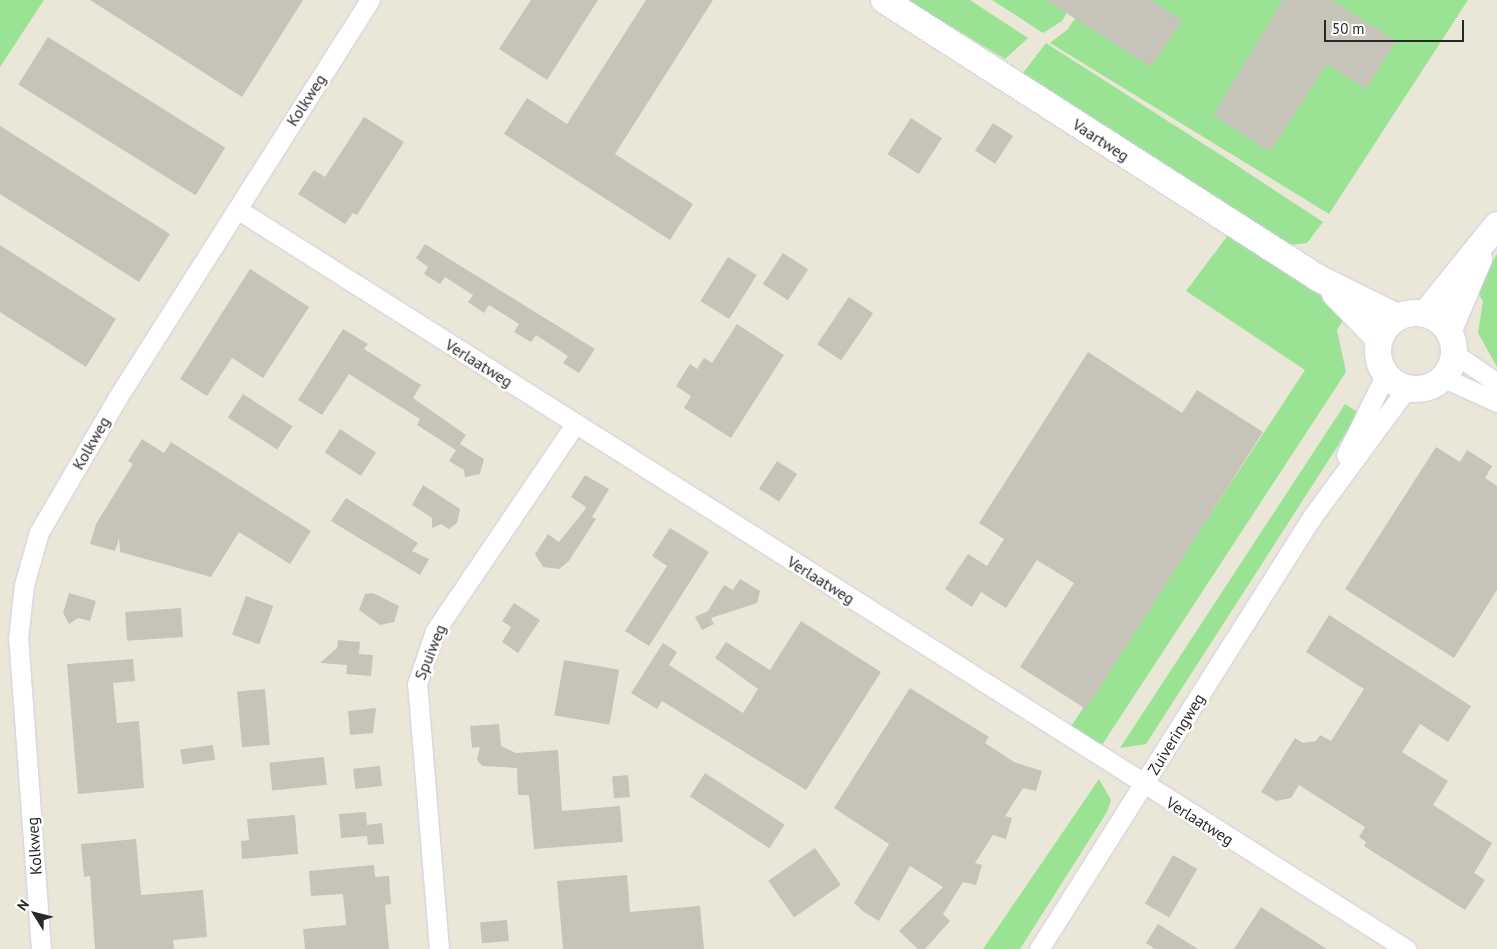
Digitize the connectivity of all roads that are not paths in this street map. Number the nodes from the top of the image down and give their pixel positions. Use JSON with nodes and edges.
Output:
{"nodes":[{"id":1,"x":370,"y":0,"type":"edge"},
{"id":2,"x":884,"y":0,"type":"edge"},
{"id":3,"x":237,"y":209,"type":"junction"},
{"id":4,"x":1490,"y":235,"type":"edge"},
{"id":5,"x":1318,"y":278,"type":"junction"},
{"id":6,"x":1426,"y":313,"type":"junction"},
{"id":7,"x":1398,"y":317,"type":"junction"},
{"id":8,"x":1380,"y":339,"type":"junction"},
{"id":9,"x":1452,"y":342,"type":"junction"},
{"id":10,"x":1386,"y":374,"type":"junction"},
{"id":11,"x":1444,"y":378,"type":"junction"},
{"id":12,"x":1497,"y":384,"type":"edge"},
{"id":13,"x":1407,"y":388,"type":"junction"},
{"id":14,"x":1497,"y":402,"type":"edge"},
{"id":15,"x":575,"y":424,"type":"junction"},
{"id":16,"x":1312,"y":518,"type":"junction"},
{"id":17,"x":1144,"y":786,"type":"junction"},
{"id":18,"x":41,"y":949,"type":"edge"},
{"id":19,"x":439,"y":949,"type":"edge"},
{"id":20,"x":1040,"y":949,"type":"edge"},
{"id":21,"x":1406,"y":949,"type":"edge"}],
"edges":[{"from":1,"to":3,"type":"street","name":"Kolkweg"},
{"from":2,"to":5,"type":"street","name":"Vaartweg"},
{"from":3,"to":15,"type":"street","name":"Verlaatweg"},
{"from":3,"to":18,"type":"street","name":"Kolkweg"},
{"from":4,"to":6,"type":"street"},
{"from":4,"to":9,"type":"street"},
{"from":5,"to":7,"type":"street","name":"Vaartweg"},
{"from":5,"to":8,"type":"street","name":"Vaartweg"},
{"from":6,"to":7,"type":"street"},
{"from":6,"to":9,"type":"street"},
{"from":7,"to":8,"type":"street"},
{"from":8,"to":10,"type":"street"},
{"from":9,"to":11,"type":"street"},
{"from":9,"to":12,"type":"street"},
{"from":10,"to":13,"type":"street"},
{"from":10,"to":16,"type":"street","name":"Zuiveringweg"},
{"from":11,"to":13,"type":"street"},
{"from":11,"to":14,"type":"street"},
{"from":13,"to":16,"type":"street","name":"Zuiveringweg"},
{"from":15,"to":17,"type":"street","name":"Verlaatweg"},
{"from":15,"to":19,"type":"street","name":"Spuiweg"},
{"from":16,"to":17,"type":"street","name":"Zuiveringweg"},
{"from":17,"to":20,"type":"street","name":"Zuiveringweg"},
{"from":17,"to":21,"type":"street","name":"Verlaatweg"}]}
